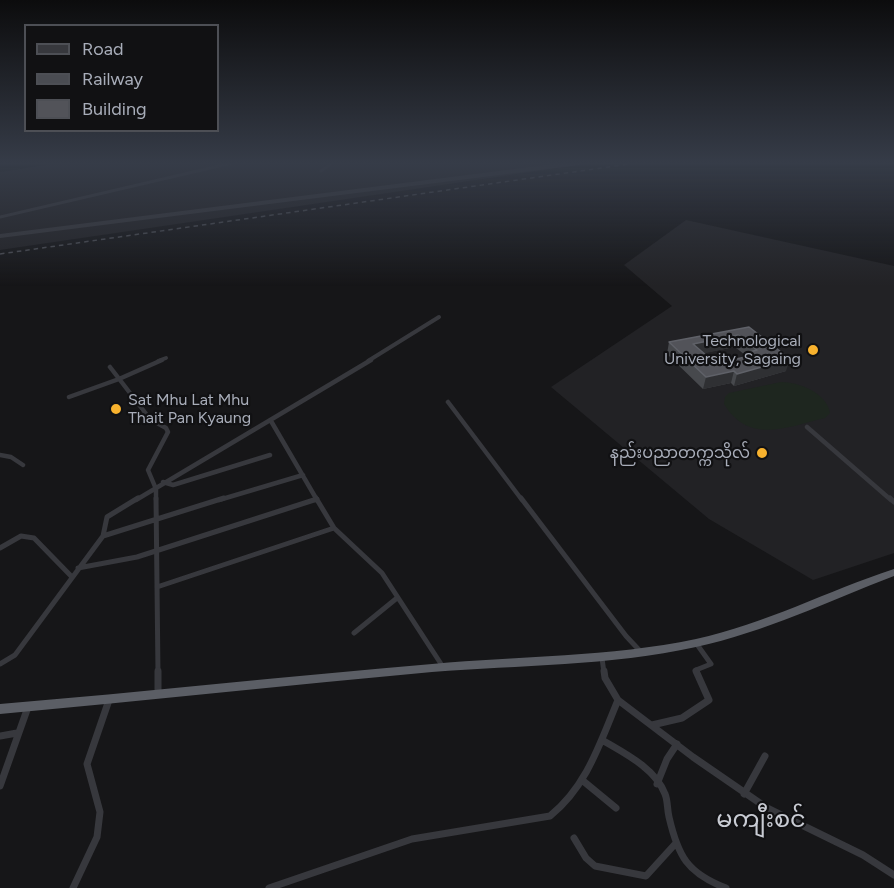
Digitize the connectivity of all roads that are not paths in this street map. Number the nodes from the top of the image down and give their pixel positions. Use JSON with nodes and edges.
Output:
{"nodes":[{"id":1,"x":58,"y":203,"type":"edge"},
{"id":2,"x":258,"y":203,"type":"edge"},
{"id":3,"x":0,"y":217,"type":"edge"},
{"id":4,"x":0,"y":236,"type":"edge"},
{"id":5,"x":439,"y":317,"type":"dead end"},
{"id":6,"x":166,"y":358,"type":"dead end"},
{"id":7,"x":110,"y":367,"type":"dead end"},
{"id":8,"x":119,"y":379,"type":"junction"},
{"id":9,"x":69,"y":397,"type":"dead end"},
{"id":10,"x":448,"y":402,"type":"dead end"},
{"id":11,"x":271,"y":421,"type":"junction"},
{"id":12,"x":807,"y":427,"type":"dead end"},
{"id":13,"x":270,"y":454,"type":"dead end"},
{"id":14,"x":0,"y":455,"type":"edge"},
{"id":15,"x":23,"y":465,"type":"dead end"},
{"id":16,"x":303,"y":475,"type":"junction"},
{"id":17,"x":164,"y":482,"type":"junction"},
{"id":18,"x":156,"y":489,"type":"junction"},
{"id":19,"x":317,"y":499,"type":"junction"},
{"id":20,"x":894,"y":502,"type":"edge"},
{"id":21,"x":156,"y":518,"type":"junction"},
{"id":22,"x":334,"y":528,"type":"junction"},
{"id":23,"x":103,"y":536,"type":"junction"},
{"id":24,"x":0,"y":548,"type":"edge"},
{"id":25,"x":157,"y":551,"type":"junction"},
{"id":26,"x":78,"y":568,"type":"junction"},
{"id":27,"x":894,"y":572,"type":"edge"},
{"id":28,"x":72,"y":577,"type":"junction"},
{"id":29,"x":157,"y":587,"type":"junction"},
{"id":30,"x":397,"y":598,"type":"junction"},
{"id":31,"x":354,"y":633,"type":"dead end"},
{"id":32,"x":696,"y":643,"type":"junction"},
{"id":33,"x":641,"y":652,"type":"junction"},
{"id":34,"x":602,"y":658,"type":"junction"},
{"id":35,"x":0,"y":664,"type":"edge"},
{"id":36,"x":443,"y":667,"type":"junction"},
{"id":37,"x":158,"y":692,"type":"junction"},
{"id":38,"x":110,"y":698,"type":"junction"},
{"id":39,"x":618,"y":700,"type":"junction"},
{"id":40,"x":28,"y":706,"type":"junction"},
{"id":41,"x":0,"y":709,"type":"edge"},
{"id":42,"x":652,"y":725,"type":"junction"},
{"id":43,"x":17,"y":733,"type":"junction"},
{"id":44,"x":0,"y":736,"type":"edge"},
{"id":45,"x":602,"y":740,"type":"junction"},
{"id":46,"x":677,"y":744,"type":"junction"},
{"id":47,"x":765,"y":756,"type":"dead end"},
{"id":48,"x":582,"y":780,"type":"junction"},
{"id":49,"x":657,"y":784,"type":"junction"},
{"id":50,"x":0,"y":786,"type":"edge"},
{"id":51,"x":744,"y":794,"type":"junction"},
{"id":52,"x":616,"y":808,"type":"dead end"},
{"id":53,"x":574,"y":838,"type":"dead end"},
{"id":54,"x":676,"y":843,"type":"junction"},
{"id":55,"x":894,"y":875,"type":"edge"},
{"id":56,"x":73,"y":888,"type":"edge"},
{"id":57,"x":269,"y":888,"type":"edge"},
{"id":58,"x":726,"y":888,"type":"edge"}],
"edges":[{"from":1,"to":3,"type":"street"},
{"from":2,"to":4,"type":"street"},
{"from":5,"to":11,"type":"street"},
{"from":6,"to":8,"type":"street"},
{"from":7,"to":8,"type":"street"},
{"from":8,"to":9,"type":"street"},
{"from":8,"to":18,"type":"street"},
{"from":10,"to":33,"type":"street"},
{"from":11,"to":16,"type":"street"},
{"from":11,"to":17,"type":"street"},
{"from":12,"to":20,"type":"street"},
{"from":13,"to":17,"type":"street"},
{"from":14,"to":15,"type":"street"},
{"from":16,"to":19,"type":"street"},
{"from":16,"to":21,"type":"street"},
{"from":17,"to":18,"type":"street"},
{"from":18,"to":21,"type":"street"},
{"from":18,"to":23,"type":"street"},
{"from":19,"to":22,"type":"street"},
{"from":19,"to":25,"type":"street"},
{"from":21,"to":23,"type":"street"},
{"from":21,"to":25,"type":"street"},
{"from":22,"to":29,"type":"street"},
{"from":22,"to":30,"type":"street"},
{"from":23,"to":26,"type":"street"},
{"from":24,"to":28,"type":"street"},
{"from":25,"to":26,"type":"street"},
{"from":25,"to":29,"type":"street"},
{"from":26,"to":28,"type":"street"},
{"from":27,"to":32,"type":"highway"},
{"from":28,"to":35,"type":"street"},
{"from":29,"to":37,"type":"street"},
{"from":30,"to":31,"type":"street"},
{"from":30,"to":36,"type":"street"},
{"from":32,"to":33,"type":"highway"},
{"from":32,"to":42,"type":"street"},
{"from":33,"to":34,"type":"highway"},
{"from":34,"to":36,"type":"highway"},
{"from":34,"to":39,"type":"street"},
{"from":36,"to":37,"type":"highway"},
{"from":37,"to":38,"type":"highway"},
{"from":38,"to":40,"type":"highway"},
{"from":38,"to":56,"type":"street"},
{"from":39,"to":42,"type":"street"},
{"from":39,"to":45,"type":"street"},
{"from":40,"to":41,"type":"highway"},
{"from":40,"to":43,"type":"street"},
{"from":42,"to":46,"type":"street"},
{"from":43,"to":44,"type":"street"},
{"from":43,"to":50,"type":"street"},
{"from":45,"to":48,"type":"street"},
{"from":45,"to":49,"type":"street"},
{"from":46,"to":49,"type":"street"},
{"from":46,"to":51,"type":"street"},
{"from":47,"to":51,"type":"street"},
{"from":48,"to":52,"type":"street"},
{"from":48,"to":57,"type":"street"},
{"from":49,"to":54,"type":"street"},
{"from":51,"to":55,"type":"street"},
{"from":53,"to":54,"type":"street"},
{"from":54,"to":58,"type":"street"}]}
